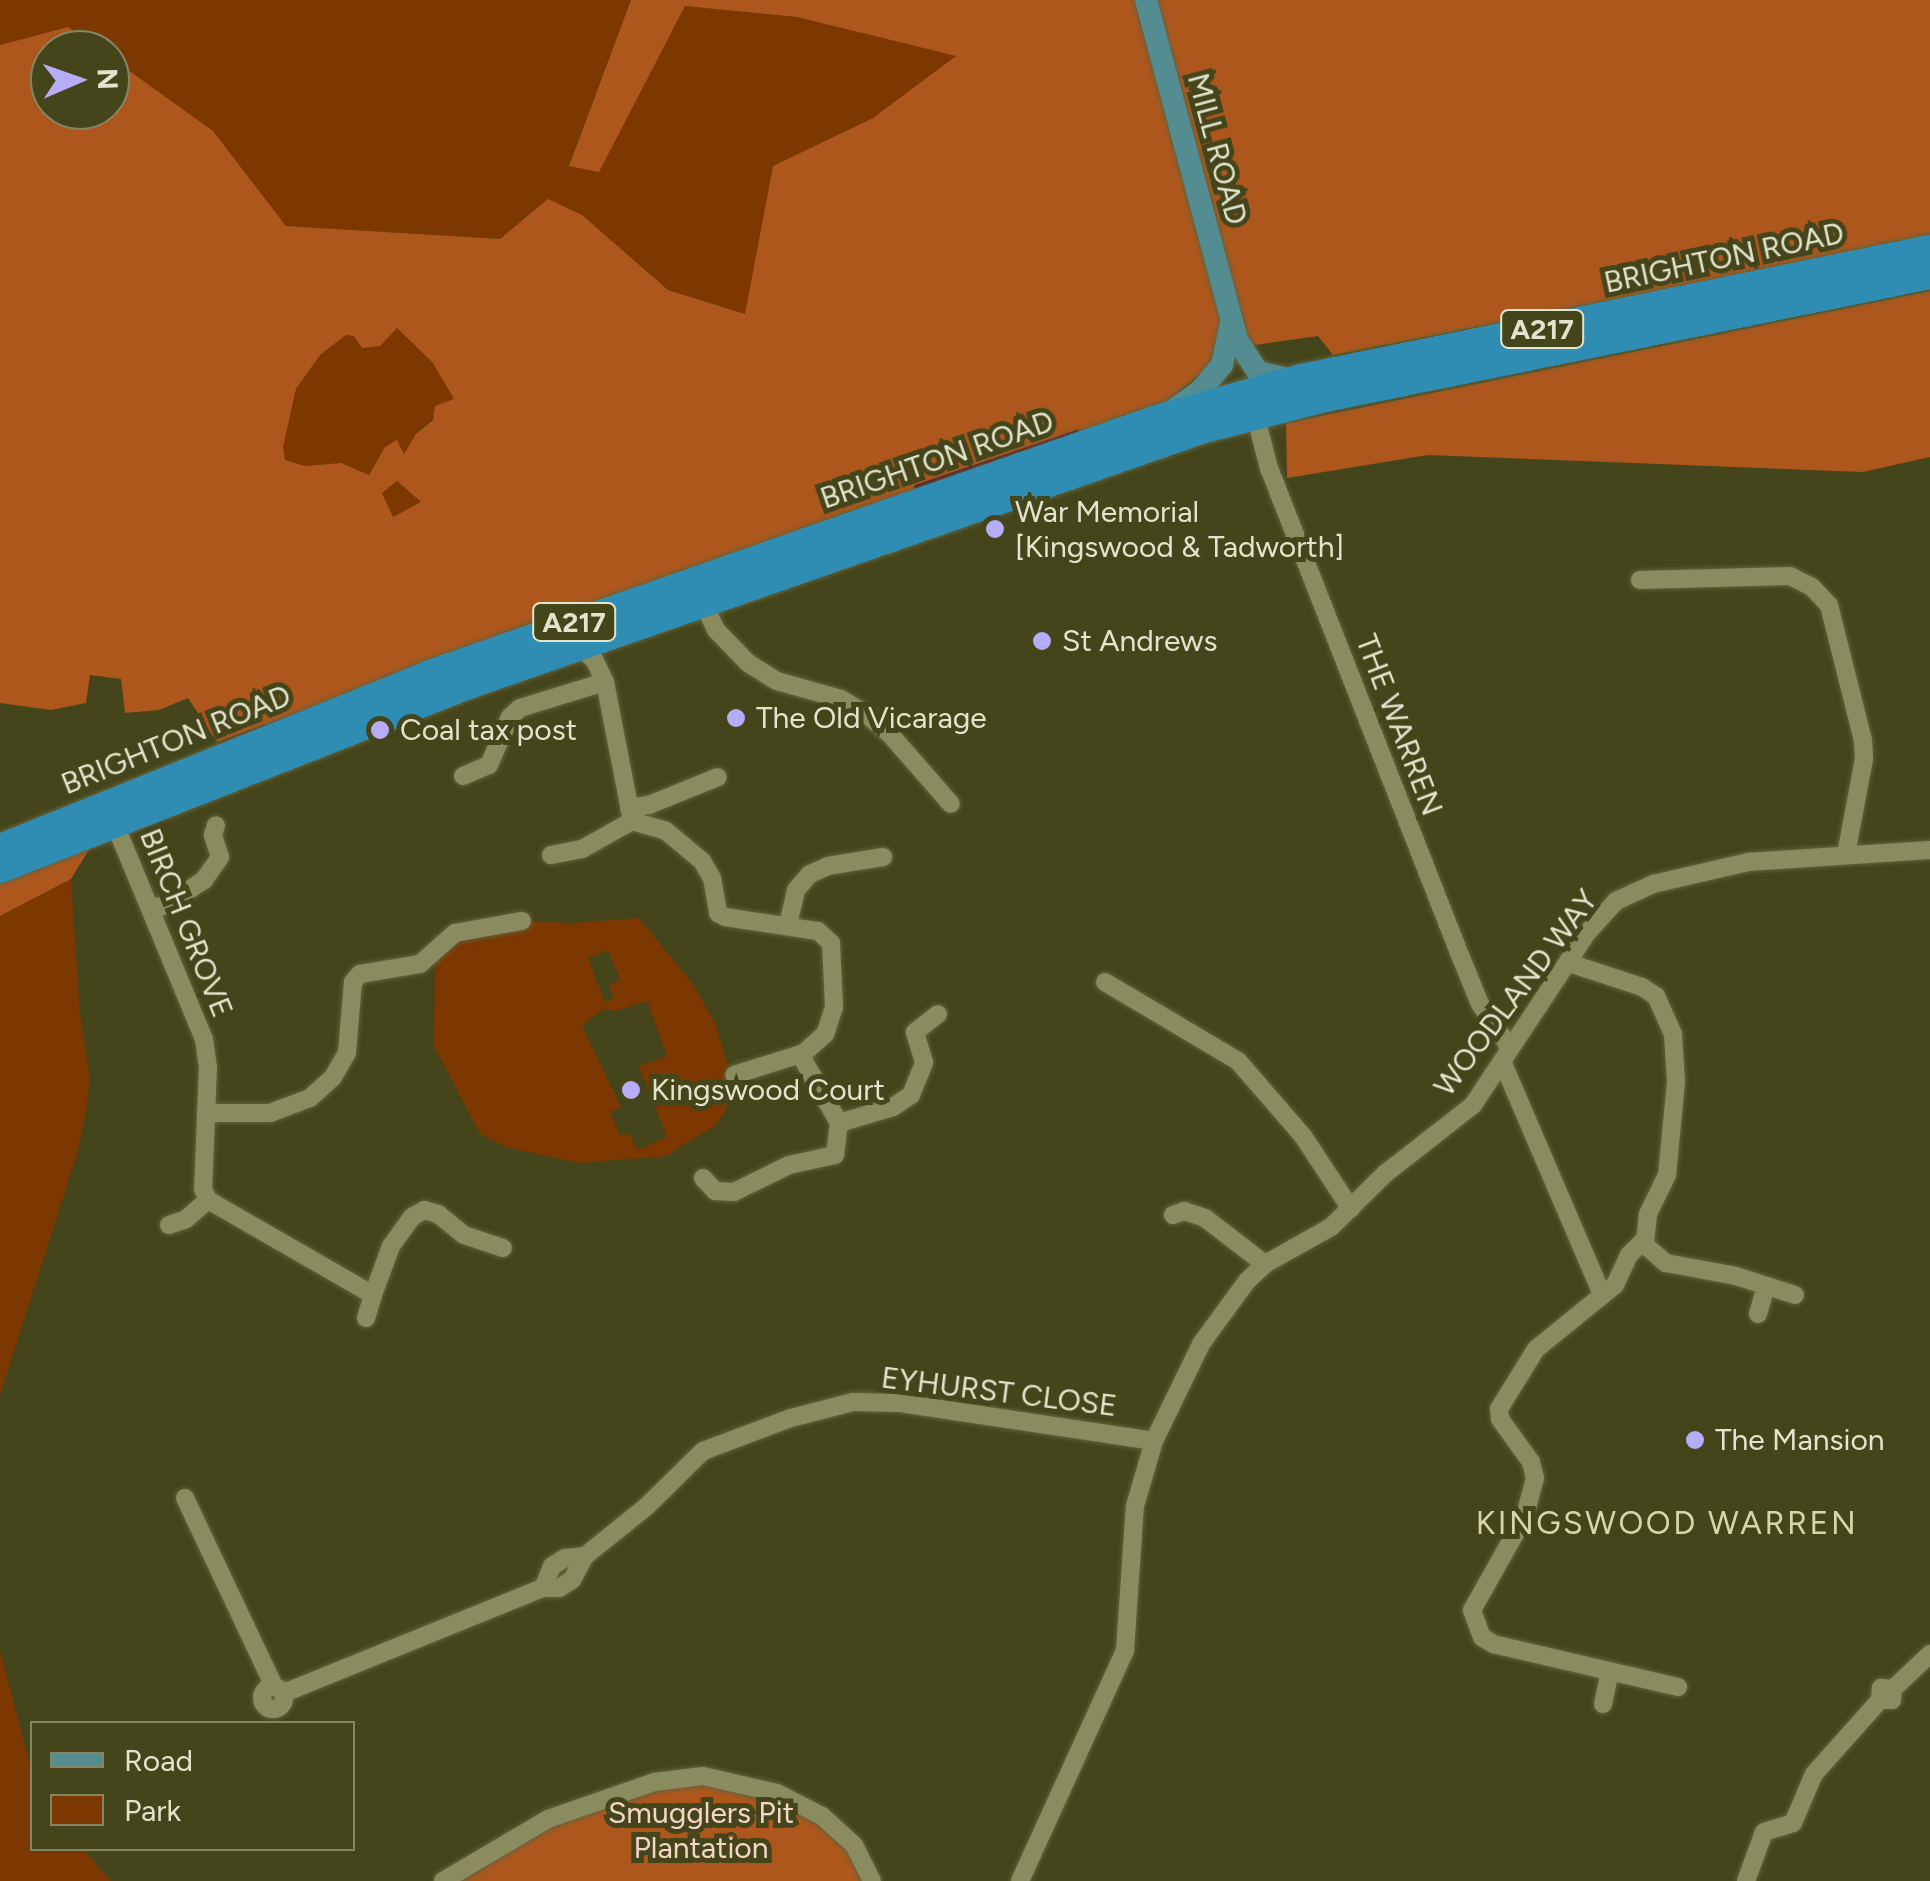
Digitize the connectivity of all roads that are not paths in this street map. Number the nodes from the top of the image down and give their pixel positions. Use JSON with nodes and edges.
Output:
{"nodes":[{"id":1,"x":1146,"y":0,"type":"edge"},
{"id":2,"x":1930,"y":249,"type":"edge"},
{"id":3,"x":1930,"y":275,"type":"edge"},
{"id":4,"x":1229,"y":313,"type":"junction"},
{"id":5,"x":1296,"y":380,"type":"junction"},
{"id":6,"x":1255,"y":414,"type":"junction"},
{"id":7,"x":1157,"y":418,"type":"junction"},
{"id":8,"x":1640,"y":580,"type":"dead end"},
{"id":9,"x":703,"y":603,"type":"junction"},
{"id":10,"x":579,"y":646,"type":"junction"},
{"id":11,"x":604,"y":682,"type":"junction"},
{"id":12,"x":463,"y":776,"type":"dead end"},
{"id":13,"x":718,"y":777,"type":"dead end"},
{"id":14,"x":951,"y":804,"type":"dead end"},
{"id":15,"x":630,"y":814,"type":"junction"},
{"id":16,"x":114,"y":822,"type":"junction"},
{"id":17,"x":216,"y":825,"type":"dead end"},
{"id":18,"x":0,"y":848,"type":"edge"},
{"id":19,"x":1930,"y":850,"type":"edge"},
{"id":20,"x":551,"y":854,"type":"dead end"},
{"id":21,"x":1846,"y":854,"type":"junction"},
{"id":22,"x":884,"y":857,"type":"dead end"},
{"id":23,"x":0,"y":869,"type":"edge"},
{"id":24,"x":152,"y":907,"type":"junction"},
{"id":25,"x":522,"y":921,"type":"dead end"},
{"id":26,"x":788,"y":925,"type":"junction"},
{"id":27,"x":1569,"y":964,"type":"junction"},
{"id":28,"x":1105,"y":982,"type":"dead end"},
{"id":29,"x":938,"y":1014,"type":"dead end"},
{"id":30,"x":800,"y":1054,"type":"junction"},
{"id":31,"x":1506,"y":1055,"type":"junction"},
{"id":32,"x":734,"y":1076,"type":"dead end"},
{"id":33,"x":206,"y":1113,"type":"junction"},
{"id":34,"x":839,"y":1123,"type":"junction"},
{"id":35,"x":703,"y":1178,"type":"dead end"},
{"id":36,"x":208,"y":1200,"type":"junction"},
{"id":37,"x":1351,"y":1209,"type":"junction"},
{"id":38,"x":1174,"y":1216,"type":"dead end"},
{"id":39,"x":170,"y":1225,"type":"dead end"},
{"id":40,"x":1644,"y":1240,"type":"junction"},
{"id":41,"x":504,"y":1248,"type":"dead end"},
{"id":42,"x":1266,"y":1264,"type":"junction"},
{"id":43,"x":1766,"y":1286,"type":"junction"},
{"id":44,"x":1601,"y":1292,"type":"junction"},
{"id":45,"x":373,"y":1296,"type":"junction"},
{"id":46,"x":1796,"y":1296,"type":"dead end"},
{"id":47,"x":1758,"y":1314,"type":"dead end"},
{"id":48,"x":366,"y":1318,"type":"dead end"},
{"id":49,"x":1154,"y":1441,"type":"junction"},
{"id":50,"x":185,"y":1498,"type":"dead end"},
{"id":51,"x":1930,"y":1654,"type":"edge"},
{"id":52,"x":1610,"y":1672,"type":"junction"},
{"id":53,"x":1678,"y":1687,"type":"dead end"},
{"id":54,"x":1602,"y":1704,"type":"dead end"},
{"id":55,"x":442,"y":1881,"type":"edge"},
{"id":56,"x":872,"y":1881,"type":"edge"},
{"id":57,"x":1020,"y":1881,"type":"edge"},
{"id":58,"x":1746,"y":1881,"type":"edge"}],
"edges":[{"from":1,"to":4,"type":"main road","name":"MILL ROAD"},
{"from":2,"to":5,"type":"highway","name":"BRIGHTON ROAD","number":"A217"},
{"from":3,"to":6,"type":"highway","name":"BRIGHTON ROAD","number":"A217"},
{"from":4,"to":5,"type":"main road","name":"MILL ROAD"},
{"from":4,"to":7,"type":"main road","name":"MILL ROAD"},
{"from":5,"to":7,"type":"highway","name":"BRIGHTON ROAD","number":"A217"},
{"from":6,"to":9,"type":"highway","name":"BRIGHTON ROAD","number":"A217"},
{"from":6,"to":31,"type":"street","name":"THE WARREN"},
{"from":7,"to":18,"type":"highway","name":"BRIGHTON ROAD","number":"A217"},
{"from":8,"to":21,"type":"street"},
{"from":9,"to":10,"type":"highway","name":"BRIGHTON ROAD","number":"A217"},
{"from":9,"to":14,"type":"street"},
{"from":10,"to":11,"type":"street"},
{"from":10,"to":16,"type":"highway","name":"BRIGHTON ROAD","number":"A217"},
{"from":11,"to":12,"type":"street"},
{"from":11,"to":15,"type":"street"},
{"from":13,"to":15,"type":"street"},
{"from":15,"to":20,"type":"street"},
{"from":15,"to":26,"type":"street"},
{"from":16,"to":23,"type":"highway","name":"BRIGHTON ROAD","number":"A217"},
{"from":16,"to":24,"type":"street","name":"BIRCH GROVE"},
{"from":17,"to":24,"type":"street"},
{"from":19,"to":21,"type":"street","name":"WOODLAND WAY"},
{"from":21,"to":27,"type":"street","name":"WOODLAND WAY"},
{"from":22,"to":26,"type":"street"},
{"from":24,"to":33,"type":"street","name":"BIRCH GROVE"},
{"from":25,"to":33,"type":"street"},
{"from":26,"to":30,"type":"street"},
{"from":27,"to":31,"type":"street","name":"WOODLAND WAY"},
{"from":27,"to":40,"type":"street"},
{"from":28,"to":37,"type":"street"},
{"from":29,"to":34,"type":"street"},
{"from":30,"to":32,"type":"street"},
{"from":30,"to":34,"type":"street"},
{"from":31,"to":37,"type":"street","name":"WOODLAND WAY"},
{"from":31,"to":44,"type":"street","name":"THE WARREN"},
{"from":33,"to":36,"type":"street","name":"BIRCH GROVE"},
{"from":34,"to":35,"type":"street"},
{"from":36,"to":39,"type":"street"},
{"from":36,"to":45,"type":"street"},
{"from":37,"to":42,"type":"street","name":"WOODLAND WAY"},
{"from":38,"to":42,"type":"street"},
{"from":40,"to":43,"type":"street"},
{"from":40,"to":44,"type":"street"},
{"from":41,"to":45,"type":"street"},
{"from":42,"to":49,"type":"street","name":"WOODLAND WAY"},
{"from":43,"to":46,"type":"street"},
{"from":43,"to":47,"type":"street"},
{"from":44,"to":52,"type":"street"},
{"from":45,"to":48,"type":"street"},
{"from":49,"to":50,"type":"street","name":"EYHURST CLOSE"},
{"from":49,"to":57,"type":"street","name":"WOODLAND WAY"},
{"from":51,"to":58,"type":"street"},
{"from":52,"to":53,"type":"street"},
{"from":52,"to":54,"type":"street"},
{"from":55,"to":56,"type":"street"}]}
